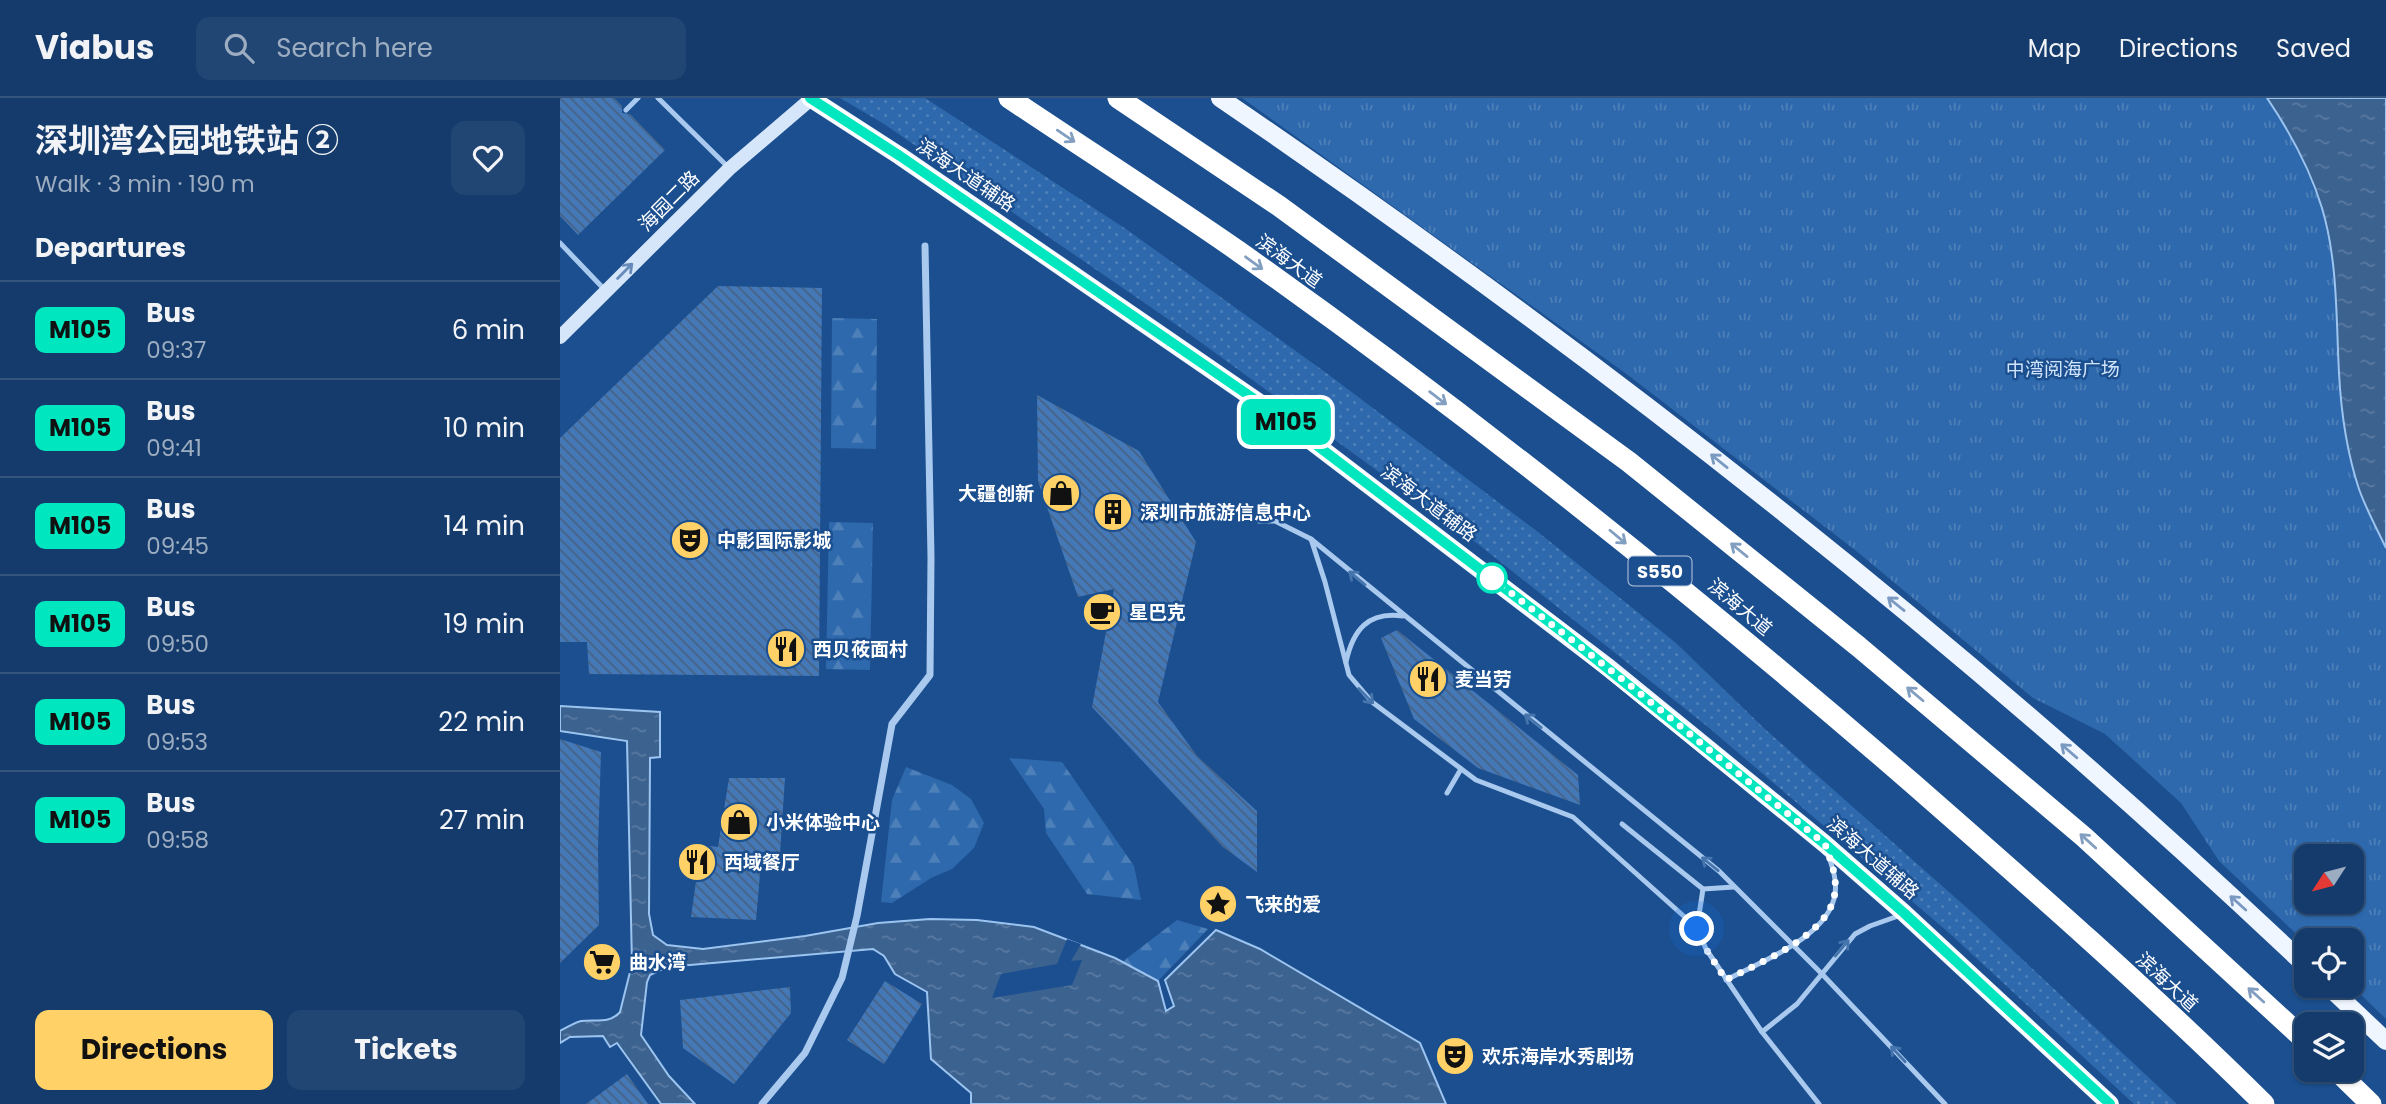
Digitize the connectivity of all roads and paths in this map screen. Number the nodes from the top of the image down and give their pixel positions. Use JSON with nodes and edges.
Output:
{"nodes":[{"id":1,"x":638,"y":98,"type":"edge"},
{"id":2,"x":658,"y":98,"type":"edge"},
{"id":3,"x":811,"y":98,"type":"edge"},
{"id":4,"x":1009,"y":98,"type":"edge"},
{"id":5,"x":1118,"y":98,"type":"edge"},
{"id":6,"x":1220,"y":98,"type":"edge"},
{"id":7,"x":626,"y":110,"type":"dead end"},
{"id":8,"x":729,"y":169,"type":"junction"},
{"id":9,"x":560,"y":243,"type":"edge"},
{"id":10,"x":925,"y":246,"type":"dead end"},
{"id":11,"x":606,"y":290,"type":"junction"},
{"id":12,"x":560,"y":337,"type":"edge"},
{"id":13,"x":1259,"y":521,"type":"dead end"},
{"id":14,"x":1311,"y":540,"type":"junction"},
{"id":15,"x":1403,"y":616,"type":"junction"},
{"id":16,"x":1345,"y":664,"type":"junction"},
{"id":17,"x":1461,"y":769,"type":"junction"},
{"id":18,"x":1447,"y":793,"type":"dead end"},
{"id":19,"x":1622,"y":824,"type":"dead end"},
{"id":20,"x":1825,"y":844,"type":"junction"},
{"id":21,"x":1734,"y":887,"type":"junction"},
{"id":22,"x":1703,"y":889,"type":"junction"},
{"id":23,"x":1904,"y":913,"type":"junction"},
{"id":24,"x":1697,"y":929,"type":"junction"},
{"id":25,"x":1793,"y":945,"type":"junction"},
{"id":26,"x":2294,"y":955,"type":"edge"},
{"id":27,"x":1822,"y":974,"type":"junction"},
{"id":28,"x":1726,"y":980,"type":"junction"},
{"id":29,"x":2341,"y":998,"type":"edge"},
{"id":30,"x":2294,"y":1030,"type":"edge"},
{"id":31,"x":1762,"y":1032,"type":"junction"},
{"id":32,"x":2386,"y":1041,"type":"edge"},
{"id":33,"x":2348,"y":1082,"type":"edge"},
{"id":34,"x":2261,"y":1101,"type":"edge"},
{"id":35,"x":762,"y":1104,"type":"edge"},
{"id":36,"x":1819,"y":1104,"type":"edge"},
{"id":37,"x":1945,"y":1104,"type":"edge"},
{"id":38,"x":2110,"y":1104,"type":"edge"},
{"id":39,"x":2371,"y":1104,"type":"edge"}],
"edges":[{"from":1,"to":7,"type":"lane"},
{"from":2,"to":8,"type":"lane"},
{"from":3,"to":8,"type":"street","name":"海园二路"},
{"from":3,"to":20,"type":"main road","name":"滨海大道辅路"},
{"from":4,"to":34,"type":"highway","name":"滨海大道","number":"S550","one_way":true},
{"from":30,"to":5,"type":"highway","name":"滨海大道","one_way":true},
{"from":26,"to":6,"type":"main road","one_way":true},
{"from":11,"to":8,"type":"street","name":"海园二路","one_way":true},
{"from":9,"to":11,"type":"lane"},
{"from":10,"to":35,"type":"street"},
{"from":11,"to":12,"type":"street","name":"海园二路"},
{"from":13,"to":14,"type":"lane"},
{"from":15,"to":14,"type":"lane","one_way":true},
{"from":14,"to":16,"type":"lane"},
{"from":15,"to":16,"type":"lane"},
{"from":21,"to":15,"type":"lane","one_way":true},
{"from":16,"to":17,"type":"lane","one_way":true},
{"from":17,"to":18,"type":"lane"},
{"from":17,"to":24,"type":"lane"},
{"from":19,"to":22,"type":"lane"},
{"from":20,"to":23,"type":"main road","name":"滨海大道辅路"},
{"from":20,"to":25,"type":"lane"},
{"from":21,"to":22,"type":"lane"},
{"from":21,"to":25,"type":"lane"},
{"from":22,"to":24,"type":"lane"},
{"from":27,"to":23,"type":"lane","one_way":true},
{"from":23,"to":38,"type":"main road","name":"滨海大道辅路"},
{"from":24,"to":28,"type":"lane"},
{"from":25,"to":27,"type":"lane"},
{"from":25,"to":28,"type":"lane"},
{"from":27,"to":31,"type":"lane"},
{"from":37,"to":27,"type":"lane","one_way":true},
{"from":28,"to":31,"type":"lane"},
{"from":29,"to":32,"type":"main road"},
{"from":31,"to":36,"type":"lane"},
{"from":33,"to":39,"type":"highway"}]}
